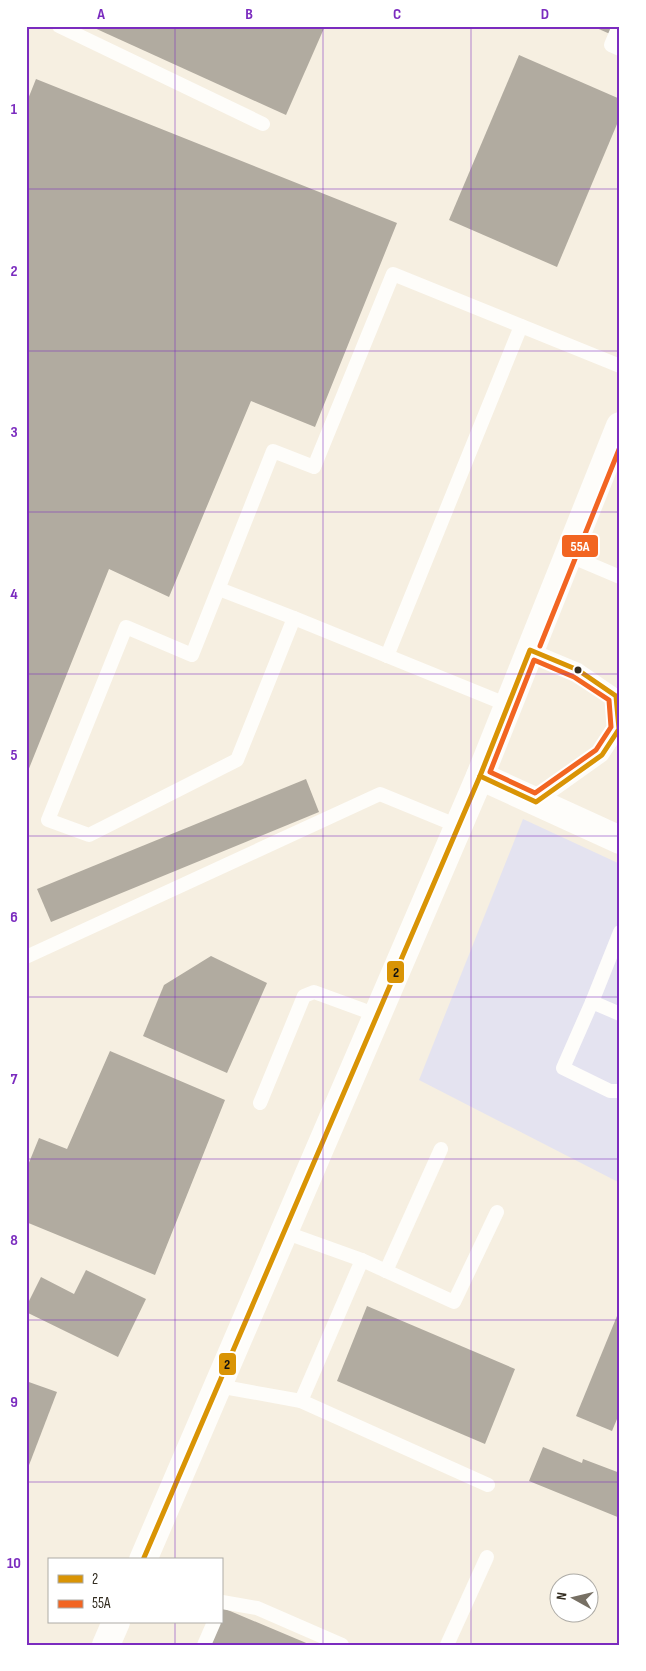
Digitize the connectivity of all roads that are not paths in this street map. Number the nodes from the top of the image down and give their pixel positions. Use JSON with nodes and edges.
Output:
{"nodes":[{"id":1,"x":59,"y":26,"type":"edge"},
{"id":2,"x":619,"y":26,"type":"edge"},
{"id":3,"x":620,"y":49,"type":"edge"},
{"id":4,"x":264,"y":124,"type":"dead end"},
{"id":5,"x":521,"y":326,"type":"junction"},
{"id":6,"x":620,"y":366,"type":"edge"},
{"id":7,"x":617,"y":440,"type":"edge"},
{"id":8,"x":568,"y":555,"type":"junction"},
{"id":9,"x":620,"y":577,"type":"edge"},
{"id":10,"x":219,"y":589,"type":"junction"},
{"id":11,"x":294,"y":618,"type":"junction"},
{"id":12,"x":530,"y":650,"type":"junction"},
{"id":13,"x":387,"y":656,"type":"junction"},
{"id":14,"x":508,"y":705,"type":"junction"},
{"id":15,"x":480,"y":776,"type":"junction"},
{"id":16,"x":536,"y":802,"type":"junction"},
{"id":17,"x":458,"y":826,"type":"junction"},
{"id":18,"x":620,"y":840,"type":"edge"},
{"id":19,"x":620,"y":932,"type":"edge"},
{"id":20,"x":26,"y":957,"type":"edge"},
{"id":21,"x":592,"y":1002,"type":"junction"},
{"id":22,"x":620,"y":1014,"type":"edge"},
{"id":23,"x":377,"y":1015,"type":"junction"},
{"id":24,"x":620,"y":1091,"type":"edge"},
{"id":25,"x":260,"y":1102,"type":"dead end"},
{"id":26,"x":442,"y":1149,"type":"dead end"},
{"id":27,"x":497,"y":1212,"type":"dead end"},
{"id":28,"x":284,"y":1232,"type":"junction"},
{"id":29,"x":362,"y":1260,"type":"junction"},
{"id":30,"x":386,"y":1271,"type":"junction"},
{"id":31,"x":218,"y":1386,"type":"junction"},
{"id":32,"x":301,"y":1401,"type":"junction"},
{"id":33,"x":488,"y":1485,"type":"dead end"},
{"id":34,"x":487,"y":1557,"type":"dead end"},
{"id":35,"x":144,"y":1558,"type":"edge"},
{"id":36,"x":222,"y":1603,"type":"edge"},
{"id":37,"x":115,"y":1624,"type":"edge"},
{"id":38,"x":213,"y":1624,"type":"edge"},
{"id":39,"x":106,"y":1645,"type":"edge"},
{"id":40,"x":204,"y":1645,"type":"edge"},
{"id":41,"x":342,"y":1645,"type":"edge"},
{"id":42,"x":447,"y":1645,"type":"edge"}],
"edges":[{"from":1,"to":4,"type":"lane"},
{"from":2,"to":3,"type":"lane"},
{"from":5,"to":6,"type":"lane"},
{"from":5,"to":10,"type":"lane"},
{"from":5,"to":13,"type":"lane"},
{"from":7,"to":8,"type":"main road"},
{"from":8,"to":9,"type":"lane"},
{"from":8,"to":12,"type":"main road"},
{"from":10,"to":11,"type":"lane"},
{"from":10,"to":11,"type":"lane"},
{"from":11,"to":13,"type":"lane"},
{"from":12,"to":14,"type":"main road"},
{"from":12,"to":16,"type":"lane"},
{"from":13,"to":14,"type":"lane"},
{"from":14,"to":15,"type":"main road"},
{"from":15,"to":16,"type":"main road"},
{"from":15,"to":17,"type":"main road"},
{"from":16,"to":18,"type":"main road"},
{"from":17,"to":20,"type":"lane"},
{"from":17,"to":23,"type":"main road"},
{"from":19,"to":21,"type":"lane"},
{"from":21,"to":22,"type":"lane"},
{"from":21,"to":24,"type":"lane"},
{"from":23,"to":25,"type":"lane"},
{"from":23,"to":28,"type":"main road"},
{"from":26,"to":30,"type":"lane"},
{"from":27,"to":30,"type":"lane"},
{"from":28,"to":29,"type":"lane"},
{"from":28,"to":31,"type":"main road"},
{"from":29,"to":30,"type":"lane"},
{"from":29,"to":32,"type":"lane"},
{"from":31,"to":32,"type":"lane"},
{"from":31,"to":35,"type":"main road"},
{"from":32,"to":33,"type":"lane"},
{"from":34,"to":42,"type":"lane"},
{"from":36,"to":41,"type":"lane"},
{"from":37,"to":39,"type":"main road"},
{"from":38,"to":40,"type":"lane"}]}
